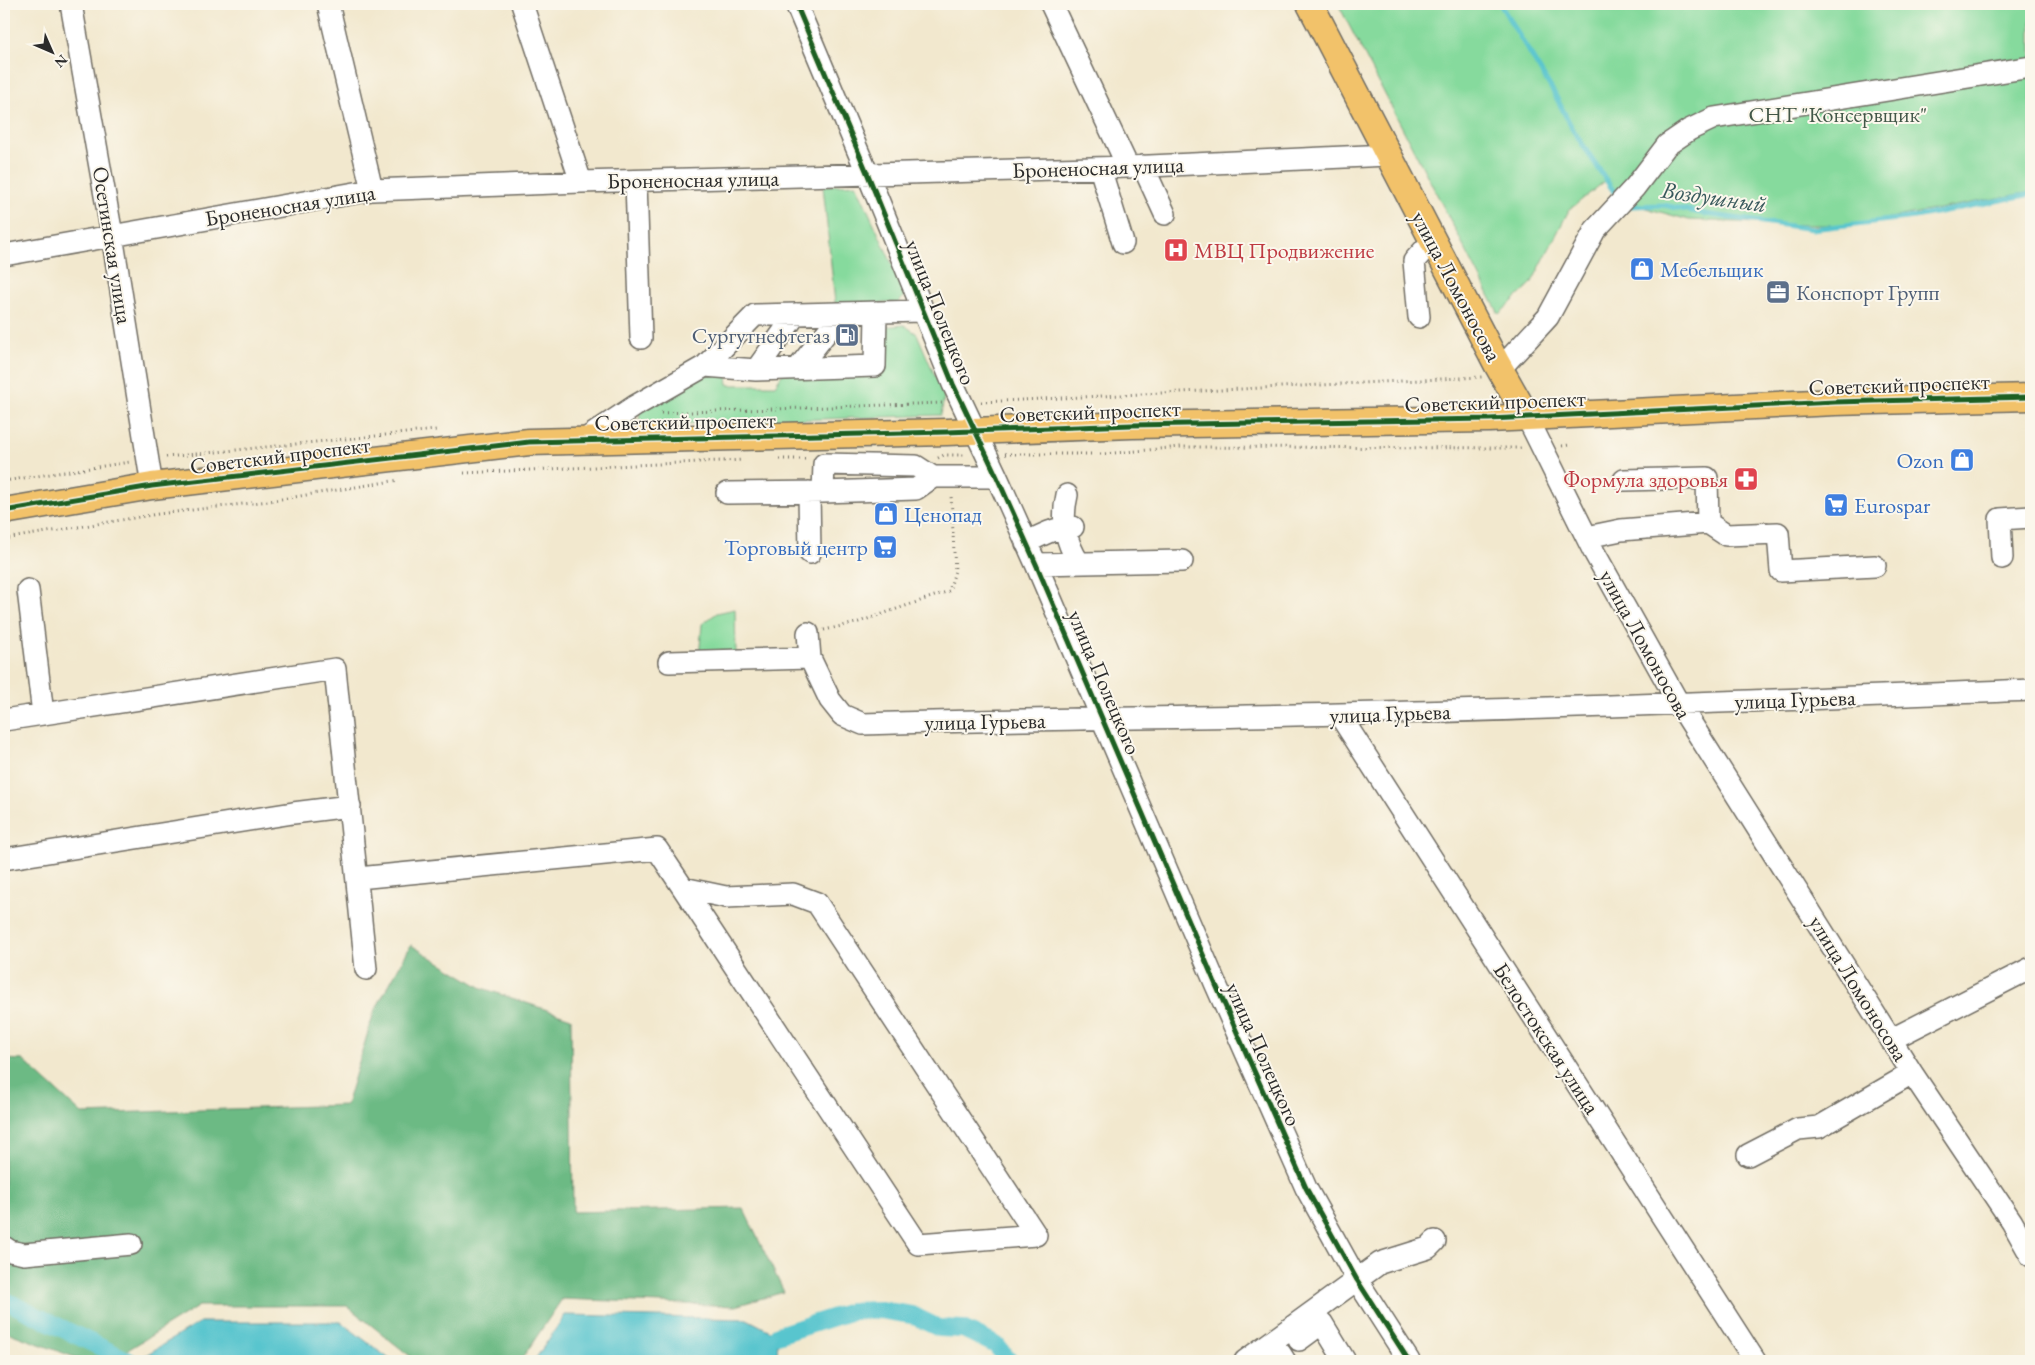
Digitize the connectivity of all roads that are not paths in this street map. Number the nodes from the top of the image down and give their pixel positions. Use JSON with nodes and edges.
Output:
{"nodes":[{"id":1,"x":71,"y":4,"type":"edge"},
{"id":2,"x":328,"y":4,"type":"edge"},
{"id":3,"x":522,"y":4,"type":"edge"},
{"id":4,"x":796,"y":4,"type":"edge"},
{"id":5,"x":1051,"y":4,"type":"edge"},
{"id":6,"x":1310,"y":4,"type":"edge"},
{"id":7,"x":2031,"y":67,"type":"edge"},
{"id":8,"x":1388,"y":155,"type":"junction"},
{"id":9,"x":1136,"y":167,"type":"junction"},
{"id":10,"x":1100,"y":168,"type":"junction"},
{"id":11,"x":868,"y":175,"type":"junction"},
{"id":12,"x":636,"y":181,"type":"junction"},
{"id":13,"x":581,"y":182,"type":"junction"},
{"id":14,"x":372,"y":190,"type":"junction"},
{"id":15,"x":1165,"y":214,"type":"dead end"},
{"id":16,"x":112,"y":235,"type":"junction"},
{"id":17,"x":1433,"y":240,"type":"junction"},
{"id":18,"x":1122,"y":243,"type":"dead end"},
{"id":19,"x":4,"y":255,"type":"edge"},
{"id":20,"x":922,"y":311,"type":"junction"},
{"id":21,"x":876,"y":312,"type":"junction"},
{"id":22,"x":842,"y":313,"type":"junction"},
{"id":23,"x":796,"y":314,"type":"junction"},
{"id":24,"x":1419,"y":317,"type":"dead end"},
{"id":25,"x":641,"y":338,"type":"dead end"},
{"id":26,"x":705,"y":366,"type":"junction"},
{"id":27,"x":799,"y":367,"type":"junction"},
{"id":28,"x":756,"y":370,"type":"junction"},
{"id":29,"x":1500,"y":370,"type":"junction"},
{"id":30,"x":2031,"y":397,"type":"edge"},
{"id":31,"x":636,"y":406,"type":"junction"},
{"id":32,"x":1527,"y":416,"type":"junction"},
{"id":33,"x":975,"y":431,"type":"junction"},
{"id":34,"x":641,"y":439,"type":"junction"},
{"id":35,"x":584,"y":440,"type":"junction"},
{"id":36,"x":933,"y":473,"type":"junction"},
{"id":37,"x":997,"y":477,"type":"junction"},
{"id":38,"x":1624,"y":480,"type":"dead end"},
{"id":39,"x":152,"y":486,"type":"junction"},
{"id":40,"x":816,"y":492,"type":"junction"},
{"id":41,"x":727,"y":493,"type":"dead end"},
{"id":42,"x":1067,"y":494,"type":"dead end"},
{"id":43,"x":4,"y":511,"type":"edge"},
{"id":44,"x":2031,"y":517,"type":"edge"},
{"id":45,"x":1708,"y":523,"type":"junction"},
{"id":46,"x":1069,"y":527,"type":"junction"},
{"id":47,"x":1587,"y":537,"type":"junction"},
{"id":48,"x":1026,"y":543,"type":"junction"},
{"id":49,"x":810,"y":553,"type":"dead end"},
{"id":50,"x":2002,"y":558,"type":"dead end"},
{"id":51,"x":1182,"y":561,"type":"dead end"},
{"id":52,"x":1079,"y":563,"type":"junction"},
{"id":53,"x":1036,"y":564,"type":"junction"},
{"id":54,"x":1875,"y":566,"type":"dead end"},
{"id":55,"x":28,"y":590,"type":"dead end"},
{"id":56,"x":808,"y":632,"type":"road end"},
{"id":57,"x":810,"y":658,"type":"junction"},
{"id":58,"x":669,"y":662,"type":"dead end"},
{"id":59,"x":2031,"y":690,"type":"edge"},
{"id":60,"x":1679,"y":704,"type":"junction"},
{"id":61,"x":43,"y":714,"type":"junction"},
{"id":62,"x":1339,"y":714,"type":"junction"},
{"id":63,"x":1103,"y":718,"type":"junction"},
{"id":64,"x":4,"y":720,"type":"edge"},
{"id":65,"x":350,"y":806,"type":"junction"},
{"id":66,"x":4,"y":859,"type":"edge"},
{"id":67,"x":358,"y":878,"type":"junction"},
{"id":68,"x":683,"y":888,"type":"junction"},
{"id":69,"x":2031,"y":968,"type":"edge"},
{"id":70,"x":366,"y":969,"type":"dead end"},
{"id":71,"x":1892,"y":1039,"type":"junction"},
{"id":72,"x":1912,"y":1073,"type":"junction"},
{"id":73,"x":1748,"y":1155,"type":"dead end"},
{"id":74,"x":1435,"y":1241,"type":"dead end"},
{"id":75,"x":131,"y":1244,"type":"dead end"},
{"id":76,"x":4,"y":1247,"type":"edge"},
{"id":77,"x":2031,"y":1256,"type":"edge"},
{"id":78,"x":1357,"y":1280,"type":"junction"},
{"id":79,"x":1277,"y":1359,"type":"edge"},
{"id":80,"x":1245,"y":1361,"type":"edge"},
{"id":81,"x":1345,"y":1361,"type":"edge"},
{"id":82,"x":1408,"y":1361,"type":"edge"},
{"id":83,"x":1755,"y":1361,"type":"edge"}],
"edges":[{"from":1,"to":16,"type":"street","name":"Осетинская улица"},
{"from":2,"to":14,"type":"street"},
{"from":3,"to":13,"type":"street"},
{"from":4,"to":11,"type":"street","name":"улица Полецкого"},
{"from":5,"to":9,"type":"street"},
{"from":6,"to":8,"type":"main road","name":"улица Ломоносова"},
{"from":7,"to":29,"type":"street"},
{"from":8,"to":9,"type":"street","name":"Броненосная улица"},
{"from":8,"to":17,"type":"main road","name":"улица Ломоносова"},
{"from":9,"to":10,"type":"street","name":"Броненосная улица"},
{"from":9,"to":15,"type":"street"},
{"from":10,"to":11,"type":"street","name":"Броненосная улица"},
{"from":10,"to":18,"type":"street"},
{"from":11,"to":12,"type":"street","name":"Броненосная улица"},
{"from":11,"to":20,"type":"street","name":"улица Полецкого"},
{"from":12,"to":13,"type":"street","name":"Броненосная улица"},
{"from":12,"to":25,"type":"street"},
{"from":13,"to":14,"type":"street","name":"Броненосная улица"},
{"from":14,"to":16,"type":"street","name":"Броненосная улица"},
{"from":16,"to":19,"type":"street","name":"Броненосная улица"},
{"from":16,"to":39,"type":"street","name":"Осетинская улица"},
{"from":17,"to":24,"type":"street"},
{"from":17,"to":29,"type":"main road","name":"улица Ломоносова"},
{"from":20,"to":21,"type":"street"},
{"from":20,"to":33,"type":"street","name":"улица Полецкого"},
{"from":21,"to":22,"type":"street"},
{"from":21,"to":27,"type":"street"},
{"from":22,"to":23,"type":"street"},
{"from":22,"to":27,"type":"street"},
{"from":23,"to":26,"type":"street"},
{"from":23,"to":28,"type":"street"},
{"from":26,"to":28,"type":"street"},
{"from":26,"to":31,"type":"street"},
{"from":27,"to":28,"type":"street"},
{"from":29,"to":32,"type":"main road","name":"улица Ломоносова"},
{"from":30,"to":32,"type":"main road","name":"Советский проспект"},
{"from":31,"to":34,"type":"street"},
{"from":31,"to":35,"type":"street"},
{"from":32,"to":33,"type":"main road","name":"Советский проспект"},
{"from":32,"to":47,"type":"street","name":"улица Ломоносова"},
{"from":33,"to":34,"type":"main road","name":"Советский проспект"},
{"from":33,"to":37,"type":"street","name":"улица Полецкого"},
{"from":34,"to":35,"type":"main road","name":"Советский проспект"},
{"from":35,"to":39,"type":"main road","name":"Советский проспект"},
{"from":36,"to":37,"type":"street"},
{"from":36,"to":40,"type":"street"},
{"from":36,"to":40,"type":"street"},
{"from":37,"to":48,"type":"street","name":"улица Полецкого"},
{"from":38,"to":45,"type":"street"},
{"from":39,"to":43,"type":"main road","name":"Советский проспект"},
{"from":40,"to":41,"type":"street"},
{"from":40,"to":49,"type":"street"},
{"from":42,"to":46,"type":"street"},
{"from":44,"to":50,"type":"street"},
{"from":45,"to":47,"type":"street"},
{"from":45,"to":54,"type":"street"},
{"from":46,"to":48,"type":"street"},
{"from":46,"to":52,"type":"street"},
{"from":47,"to":60,"type":"street","name":"улица Ломоносова"},
{"from":48,"to":53,"type":"street","name":"улица Полецкого"},
{"from":51,"to":52,"type":"street"},
{"from":52,"to":53,"type":"street"},
{"from":53,"to":63,"type":"street","name":"улица Полецкого"},
{"from":55,"to":61,"type":"street"},
{"from":56,"to":57,"type":"street","name":"улица Гурьева"},
{"from":57,"to":58,"type":"street"},
{"from":57,"to":63,"type":"street","name":"улица Гурьева"},
{"from":59,"to":60,"type":"street","name":"улица Гурьева"},
{"from":60,"to":62,"type":"street","name":"улица Гурьева"},
{"from":60,"to":71,"type":"street","name":"улица Ломоносова"},
{"from":61,"to":64,"type":"street"},
{"from":61,"to":65,"type":"street"},
{"from":62,"to":63,"type":"street","name":"улица Гурьева"},
{"from":62,"to":83,"type":"street","name":"Белостокская улица"},
{"from":63,"to":78,"type":"street","name":"улица Полецкого"},
{"from":65,"to":66,"type":"street"},
{"from":65,"to":67,"type":"street"},
{"from":67,"to":68,"type":"street"},
{"from":67,"to":70,"type":"street"},
{"from":68,"to":68,"type":"street"},
{"from":69,"to":71,"type":"street"},
{"from":71,"to":72,"type":"street","name":"улица Ломоносова"},
{"from":72,"to":73,"type":"street"},
{"from":72,"to":77,"type":"street","name":"улица Ломоносова"},
{"from":74,"to":78,"type":"street"},
{"from":75,"to":76,"type":"street"},
{"from":78,"to":80,"type":"street"},
{"from":78,"to":82,"type":"street","name":"улица Полецкого"},
{"from":79,"to":81,"type":"street"}]}
